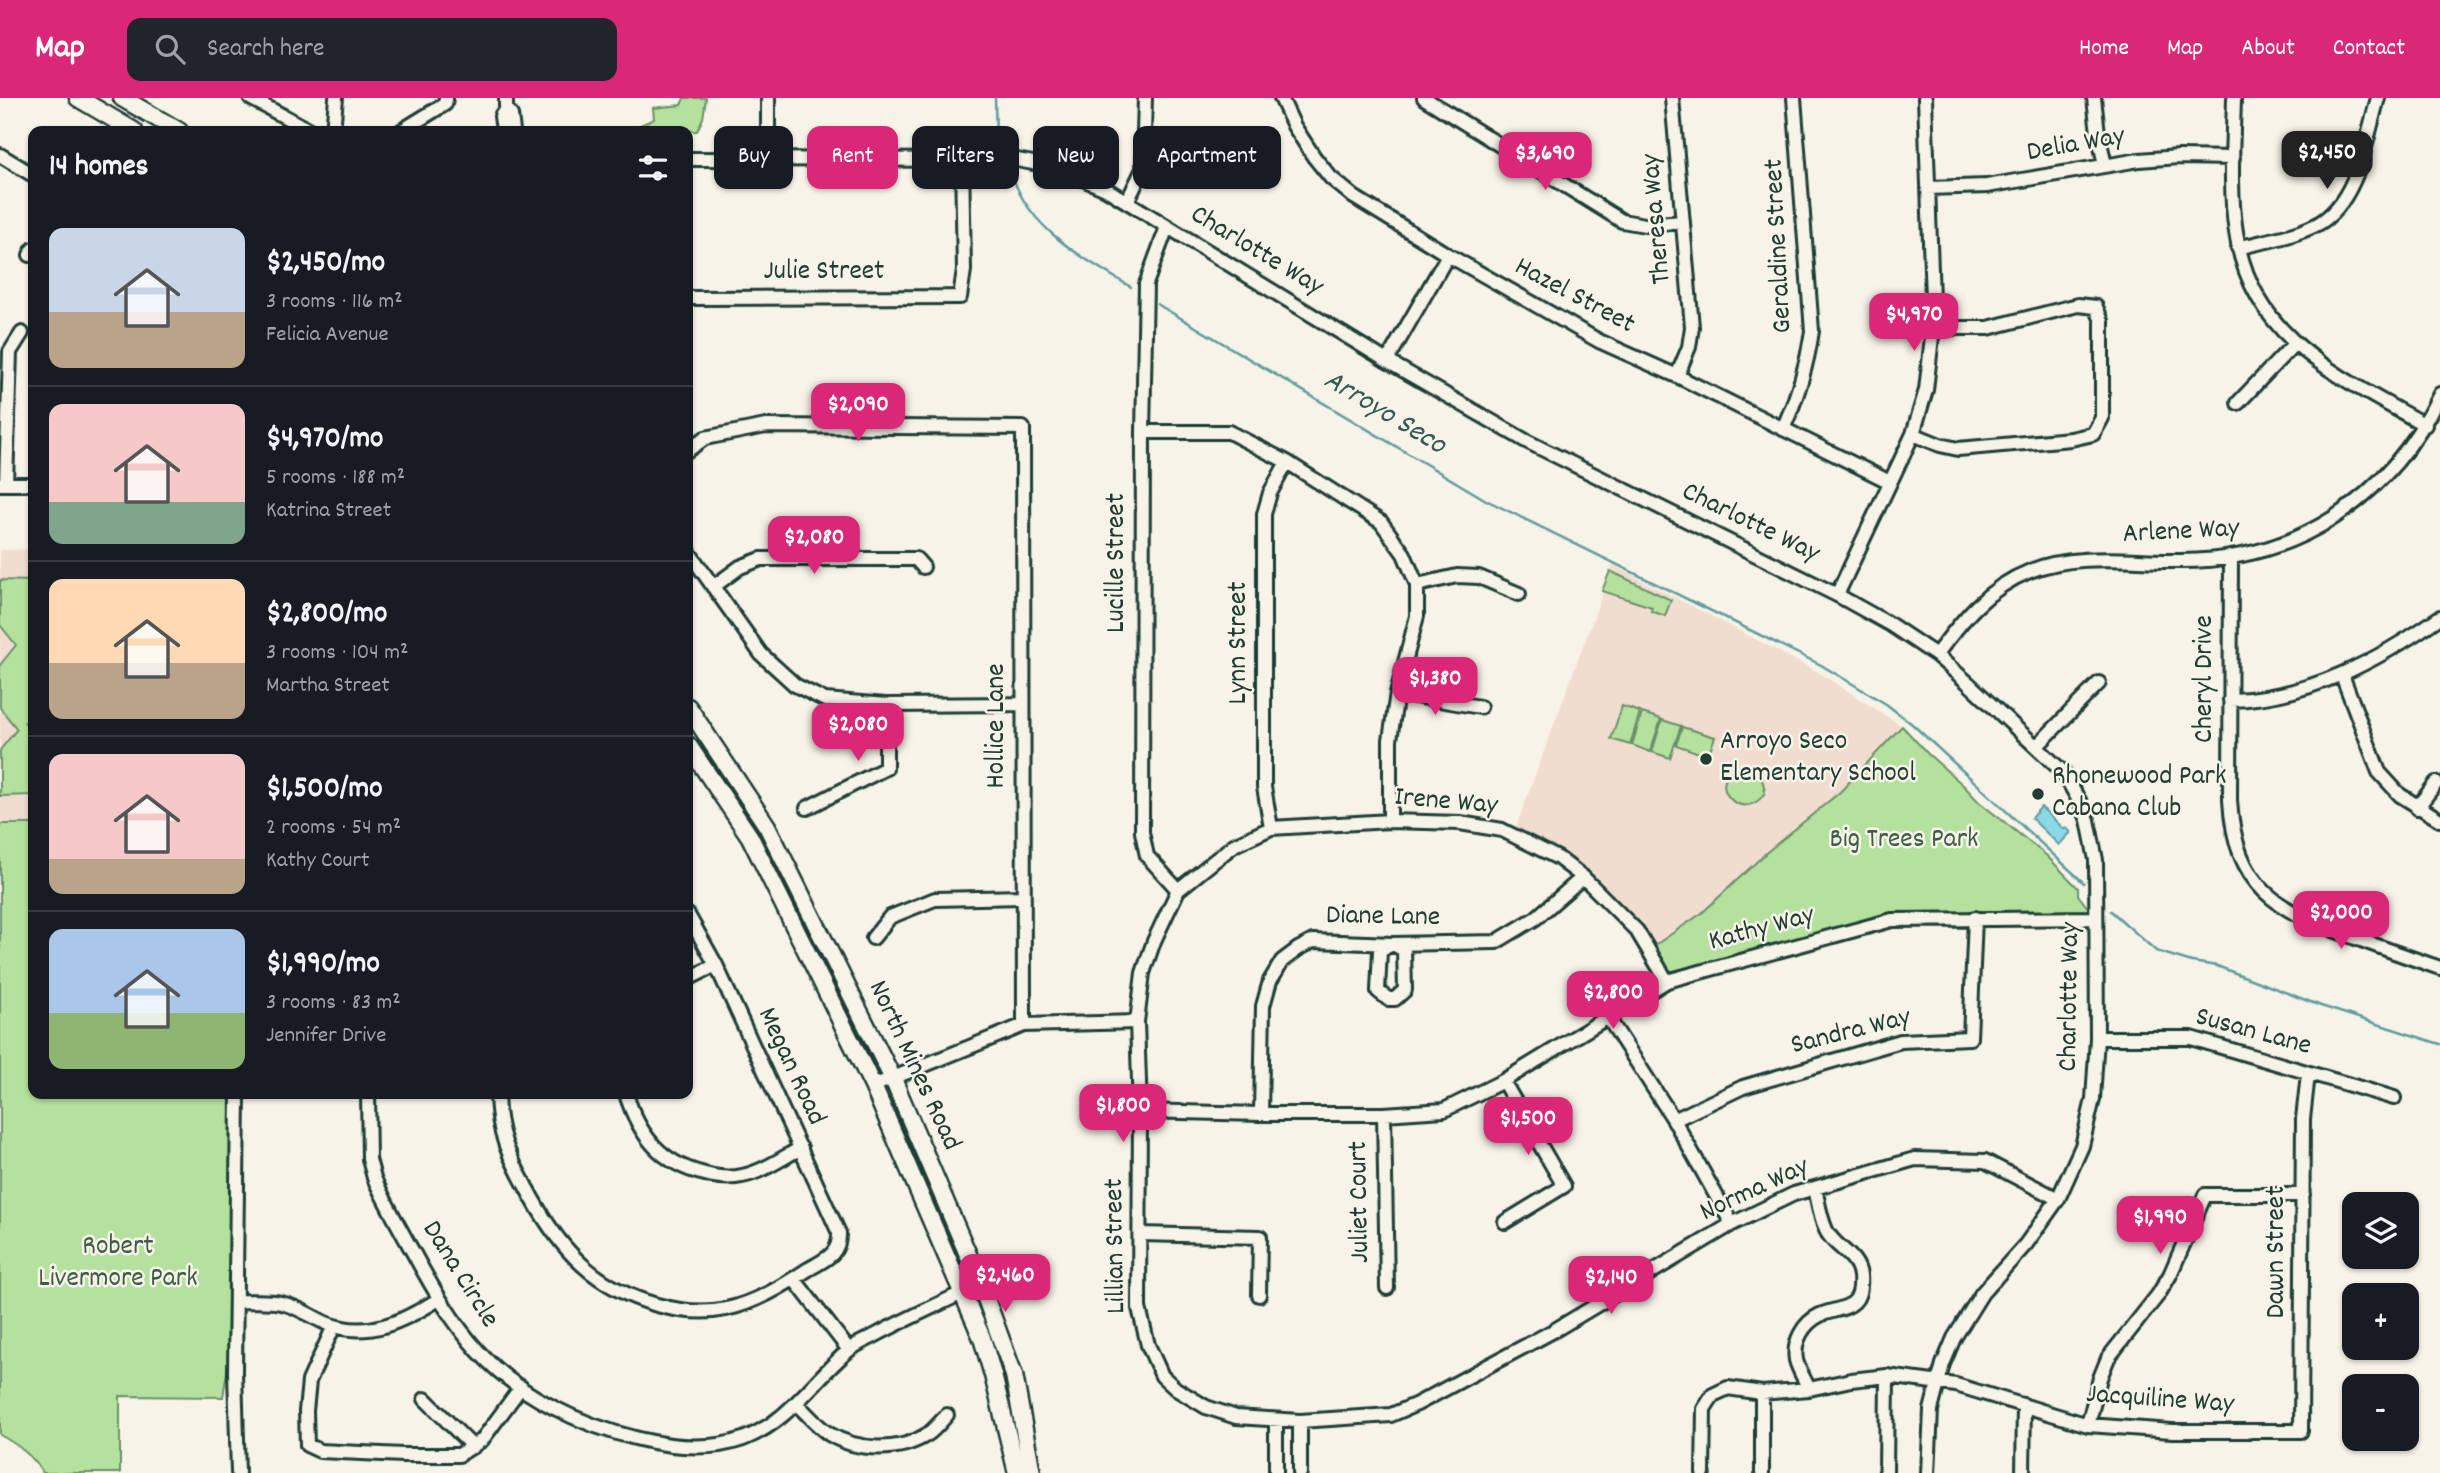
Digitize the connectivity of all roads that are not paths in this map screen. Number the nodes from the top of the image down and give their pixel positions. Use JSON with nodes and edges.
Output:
{"nodes":[{"id":1,"x":78,"y":98,"type":"edge"},
{"id":2,"x":122,"y":98,"type":"edge"},
{"id":3,"x":250,"y":98,"type":"edge"},
{"id":4,"x":336,"y":98,"type":"edge"},
{"id":5,"x":446,"y":98,"type":"edge"},
{"id":6,"x":768,"y":98,"type":"edge"},
{"id":7,"x":1145,"y":98,"type":"edge"},
{"id":8,"x":1282,"y":98,"type":"edge"},
{"id":9,"x":1424,"y":98,"type":"edge"},
{"id":10,"x":1672,"y":98,"type":"edge"},
{"id":11,"x":1794,"y":98,"type":"edge"},
{"id":12,"x":1925,"y":98,"type":"edge"},
{"id":13,"x":2094,"y":98,"type":"edge"},
{"id":14,"x":2234,"y":98,"type":"edge"},
{"id":15,"x":2378,"y":98,"type":"edge"},
{"id":16,"x":506,"y":104,"type":"edge"},
{"id":17,"x":126,"y":126,"type":"edge"},
{"id":18,"x":170,"y":126,"type":"edge"},
{"id":19,"x":302,"y":126,"type":"edge"},
{"id":20,"x":333,"y":126,"type":"edge"},
{"id":21,"x":409,"y":126,"type":"edge"},
{"id":22,"x":502,"y":126,"type":"edge"},
{"id":23,"x":512,"y":126,"type":"edge"},
{"id":24,"x":768,"y":126,"type":"edge"},
{"id":25,"x":0,"y":155,"type":"edge"},
{"id":26,"x":2233,"y":158,"type":"junction"},
{"id":27,"x":693,"y":159,"type":"edge"},
{"id":28,"x":714,"y":159,"type":"edge"},
{"id":29,"x":793,"y":160,"type":"edge"},
{"id":30,"x":912,"y":160,"type":"edge"},
{"id":31,"x":1019,"y":160,"type":"edge"},
{"id":32,"x":2105,"y":165,"type":"junction"},
{"id":33,"x":28,"y":172,"type":"edge"},
{"id":34,"x":1928,"y":188,"type":"junction"},
{"id":35,"x":963,"y":189,"type":"edge"},
{"id":36,"x":1128,"y":202,"type":"junction"},
{"id":37,"x":1683,"y":222,"type":"junction"},
{"id":38,"x":1167,"y":227,"type":"junction"},
{"id":39,"x":2238,"y":248,"type":"junction"},
{"id":40,"x":1448,"y":255,"type":"junction"},
{"id":41,"x":693,"y":298,"type":"edge"},
{"id":42,"x":1933,"y":328,"type":"junction"},
{"id":43,"x":22,"y":333,"type":"dead end"},
{"id":44,"x":2294,"y":344,"type":"junction"},
{"id":45,"x":1387,"y":361,"type":"junction"},
{"id":46,"x":1676,"y":376,"type":"junction"},
{"id":47,"x":2440,"y":394,"type":"edge"},
{"id":48,"x":2238,"y":403,"type":"dead end"},
{"id":49,"x":2425,"y":425,"type":"junction"},
{"id":50,"x":1783,"y":429,"type":"junction"},
{"id":51,"x":1143,"y":432,"type":"junction"},
{"id":52,"x":1913,"y":434,"type":"junction"},
{"id":53,"x":693,"y":446,"type":"edge"},
{"id":54,"x":1287,"y":462,"type":"junction"},
{"id":55,"x":1890,"y":482,"type":"junction"},
{"id":56,"x":3,"y":484,"type":"edge"},
{"id":57,"x":28,"y":484,"type":"edge"},
{"id":58,"x":693,"y":558,"type":"edge"},
{"id":59,"x":2231,"y":559,"type":"junction"},
{"id":60,"x":923,"y":566,"type":"dead end"},
{"id":61,"x":1417,"y":585,"type":"junction"},
{"id":62,"x":713,"y":587,"type":"junction"},
{"id":63,"x":1519,"y":594,"type":"dead end"},
{"id":64,"x":1837,"y":595,"type":"junction"},
{"id":65,"x":2440,"y":617,"type":"edge"},
{"id":66,"x":1936,"y":655,"type":"junction"},
{"id":67,"x":2342,"y":675,"type":"junction"},
{"id":68,"x":2099,"y":683,"type":"dead end"},
{"id":69,"x":1396,"y":693,"type":"junction"},
{"id":70,"x":2230,"y":700,"type":"junction"},
{"id":71,"x":1023,"y":704,"type":"junction"},
{"id":72,"x":886,"y":705,"type":"junction"},
{"id":73,"x":1480,"y":707,"type":"dead end"},
{"id":74,"x":693,"y":715,"type":"edge"},
{"id":75,"x":2037,"y":746,"type":"junction"},
{"id":76,"x":693,"y":752,"type":"edge"},
{"id":77,"x":2436,"y":783,"type":"dead end"},
{"id":78,"x":807,"y":808,"type":"dead end"},
{"id":79,"x":2417,"y":808,"type":"junction"},
{"id":80,"x":2440,"y":820,"type":"edge"},
{"id":81,"x":1390,"y":821,"type":"junction"},
{"id":82,"x":1271,"y":828,"type":"junction"},
{"id":83,"x":1583,"y":877,"type":"junction"},
{"id":84,"x":1178,"y":890,"type":"junction"},
{"id":85,"x":1023,"y":897,"type":"junction"},
{"id":86,"x":2096,"y":912,"type":"junction"},
{"id":87,"x":1975,"y":918,"type":"junction"},
{"id":88,"x":693,"y":924,"type":"edge"},
{"id":89,"x":873,"y":938,"type":"dead end"},
{"id":90,"x":716,"y":965,"type":"junction"},
{"id":91,"x":2440,"y":968,"type":"edge"},
{"id":92,"x":693,"y":976,"type":"edge"},
{"id":93,"x":1667,"y":981,"type":"junction"},
{"id":94,"x":1607,"y":1016,"type":"junction"},
{"id":95,"x":1137,"y":1022,"type":"junction"},
{"id":96,"x":1024,"y":1025,"type":"junction"},
{"id":97,"x":2096,"y":1038,"type":"junction"},
{"id":98,"x":2308,"y":1074,"type":"junction"},
{"id":99,"x":893,"y":1079,"type":"junction"},
{"id":100,"x":1503,"y":1081,"type":"junction"},
{"id":101,"x":873,"y":1086,"type":"junction"},
{"id":102,"x":2394,"y":1098,"type":"dead end"},
{"id":103,"x":238,"y":1099,"type":"edge"},
{"id":104,"x":368,"y":1099,"type":"edge"},
{"id":105,"x":497,"y":1099,"type":"edge"},
{"id":106,"x":628,"y":1099,"type":"edge"},
{"id":107,"x":1140,"y":1111,"type":"junction"},
{"id":108,"x":1261,"y":1114,"type":"junction"},
{"id":109,"x":1384,"y":1114,"type":"junction"},
{"id":110,"x":1674,"y":1120,"type":"junction"},
{"id":111,"x":801,"y":1148,"type":"junction"},
{"id":112,"x":1815,"y":1188,"type":"junction"},
{"id":113,"x":2303,"y":1195,"type":"junction"},
{"id":114,"x":2058,"y":1199,"type":"junction"},
{"id":115,"x":1505,"y":1222,"type":"dead end"},
{"id":116,"x":1732,"y":1224,"type":"junction"},
{"id":117,"x":1140,"y":1234,"type":"junction"},
{"id":118,"x":794,"y":1279,"type":"junction"},
{"id":119,"x":1387,"y":1288,"type":"dead end"},
{"id":120,"x":962,"y":1293,"type":"junction"},
{"id":121,"x":1259,"y":1295,"type":"dead end"},
{"id":122,"x":439,"y":1299,"type":"junction"},
{"id":123,"x":238,"y":1301,"type":"junction"},
{"id":124,"x":334,"y":1326,"type":"junction"},
{"id":125,"x":849,"y":1350,"type":"junction"},
{"id":126,"x":1887,"y":1376,"type":"junction"},
{"id":127,"x":1015,"y":1380,"type":"junction"},
{"id":128,"x":1938,"y":1383,"type":"junction"},
{"id":129,"x":521,"y":1387,"type":"junction"},
{"id":130,"x":1176,"y":1389,"type":"joint"},
{"id":131,"x":1809,"y":1389,"type":"junction"},
{"id":132,"x":1762,"y":1393,"type":"junction"},
{"id":133,"x":425,"y":1399,"type":"dead end"},
{"id":134,"x":797,"y":1404,"type":"junction"},
{"id":135,"x":2024,"y":1405,"type":"junction"},
{"id":136,"x":947,"y":1415,"type":"dead end"},
{"id":137,"x":1276,"y":1421,"type":"junction"},
{"id":138,"x":1300,"y":1421,"type":"junction"},
{"id":139,"x":2088,"y":1425,"type":"junction"},
{"id":140,"x":2301,"y":1431,"type":"joint"},
{"id":141,"x":473,"y":1447,"type":"junction"},
{"id":142,"x":1016,"y":1470,"type":"edge"},
{"id":143,"x":238,"y":1473,"type":"edge"},
{"id":144,"x":1032,"y":1473,"type":"edge"},
{"id":145,"x":1276,"y":1473,"type":"edge"},
{"id":146,"x":1300,"y":1473,"type":"edge"},
{"id":147,"x":1703,"y":1473,"type":"edge"},
{"id":148,"x":1762,"y":1473,"type":"edge"},
{"id":149,"x":1886,"y":1473,"type":"edge"},
{"id":150,"x":1928,"y":1473,"type":"edge"},
{"id":151,"x":2023,"y":1473,"type":"edge"}],
"edges":[{"from":1,"to":17,"type":"main road"},
{"from":2,"to":18,"type":"main road"},
{"from":3,"to":19,"type":"street"},
{"from":4,"to":20,"type":"street"},
{"from":5,"to":21,"type":"street"},
{"from":6,"to":24,"type":"street"},
{"from":7,"to":36,"type":"street"},
{"from":8,"to":40,"type":"street","name":"Hazel Street"},
{"from":9,"to":37,"type":"street"},
{"from":10,"to":37,"type":"street","name":"Theresa Way"},
{"from":11,"to":50,"type":"street","name":"Geraldine Street"},
{"from":12,"to":34,"type":"street"},
{"from":13,"to":32,"type":"street"},
{"from":14,"to":26,"type":"street"},
{"from":15,"to":39,"type":"street"},
{"from":16,"to":22,"type":"street"},
{"from":16,"to":23,"type":"street"},
{"from":25,"to":33,"type":"street"},
{"from":26,"to":32,"type":"street","name":"Delia Way"},
{"from":26,"to":39,"type":"street"},
{"from":27,"to":28,"type":"street","name":"Charlotte Way"},
{"from":29,"to":30,"type":"street","name":"Charlotte Way"},
{"from":31,"to":36,"type":"street","name":"Charlotte Way"},
{"from":32,"to":34,"type":"street","name":"Delia Way"},
{"from":34,"to":42,"type":"street"},
{"from":35,"to":41,"type":"street","name":"Julie Street"},
{"from":36,"to":38,"type":"street","name":"Charlotte Way"},
{"from":37,"to":46,"type":"street","name":"Theresa Way"},
{"from":38,"to":45,"type":"street","name":"Charlotte Way"},
{"from":38,"to":51,"type":"street","name":"Lucille Street"},
{"from":39,"to":44,"type":"street"},
{"from":40,"to":45,"type":"street"},
{"from":40,"to":46,"type":"street","name":"Hazel Street"},
{"from":42,"to":52,"type":"street"},
{"from":42,"to":52,"type":"street"},
{"from":43,"to":56,"type":"street"},
{"from":44,"to":48,"type":"street"},
{"from":44,"to":49,"type":"street"},
{"from":45,"to":64,"type":"street","name":"Charlotte Way"},
{"from":46,"to":50,"type":"street","name":"Hazel Street"},
{"from":47,"to":49,"type":"street","name":"Arlene Way"},
{"from":49,"to":59,"type":"street","name":"Arlene Way"},
{"from":50,"to":55,"type":"street","name":"Hazel Street"},
{"from":51,"to":54,"type":"street"},
{"from":51,"to":84,"type":"street","name":"Lucille Street"},
{"from":52,"to":55,"type":"street"},
{"from":53,"to":71,"type":"street","name":"Hollice Lane"},
{"from":54,"to":61,"type":"street"},
{"from":54,"to":82,"type":"street","name":"Lynn Street"},
{"from":55,"to":64,"type":"street"},
{"from":56,"to":57,"type":"street"},
{"from":58,"to":62,"type":"street"},
{"from":59,"to":66,"type":"street","name":"Arlene Way"},
{"from":59,"to":70,"type":"street","name":"Cheryl Drive"},
{"from":60,"to":62,"type":"street"},
{"from":61,"to":63,"type":"street"},
{"from":61,"to":69,"type":"street"},
{"from":62,"to":72,"type":"street"},
{"from":64,"to":66,"type":"street","name":"Charlotte Way"},
{"from":65,"to":67,"type":"street"},
{"from":66,"to":75,"type":"street","name":"Charlotte Way"},
{"from":67,"to":70,"type":"street"},
{"from":67,"to":79,"type":"street"},
{"from":68,"to":75,"type":"street"},
{"from":69,"to":73,"type":"street"},
{"from":69,"to":81,"type":"street"},
{"from":70,"to":91,"type":"street","name":"Cheryl Drive"},
{"from":71,"to":72,"type":"street"},
{"from":71,"to":85,"type":"street","name":"Hollice Lane"},
{"from":72,"to":78,"type":"street"},
{"from":74,"to":99,"type":"main road","name":"North Mines Road"},
{"from":75,"to":86,"type":"street","name":"Charlotte Way"},
{"from":76,"to":101,"type":"main road","name":"North Mines Road"},
{"from":77,"to":79,"type":"street"},
{"from":79,"to":80,"type":"street"},
{"from":81,"to":82,"type":"street","name":"Irene Way"},
{"from":81,"to":83,"type":"street","name":"Irene Way"},
{"from":82,"to":84,"type":"street","name":"Irene Way"},
{"from":83,"to":93,"type":"street","name":"Irene Way"},
{"from":83,"to":108,"type":"street","name":"Diane Lane"},
{"from":84,"to":95,"type":"street","name":"Lillian Street"},
{"from":85,"to":89,"type":"street"},
{"from":85,"to":96,"type":"street","name":"Hollice Lane"},
{"from":86,"to":87,"type":"street","name":"Kathy Way"},
{"from":86,"to":97,"type":"street","name":"Charlotte Way"},
{"from":87,"to":93,"type":"street","name":"Kathy Way"},
{"from":87,"to":110,"type":"street","name":"Sandra Way"},
{"from":88,"to":90,"type":"street","name":"Megan Road"},
{"from":90,"to":92,"type":"street"},
{"from":90,"to":111,"type":"street","name":"Megan Road"},
{"from":93,"to":94,"type":"street","name":"Kathy Way"},
{"from":94,"to":100,"type":"street","name":"Kathy Way"},
{"from":94,"to":110,"type":"street"},
{"from":95,"to":96,"type":"street"},
{"from":95,"to":107,"type":"street","name":"Lillian Street"},
{"from":96,"to":99,"type":"street"},
{"from":97,"to":98,"type":"street","name":"Susan Lane"},
{"from":97,"to":114,"type":"street","name":"Charlotte Way"},
{"from":98,"to":102,"type":"street","name":"Susan Lane"},
{"from":98,"to":113,"type":"street","name":"Dawn Street"},
{"from":99,"to":101,"type":"street"},
{"from":99,"to":127,"type":"main road","name":"North Mines Road"},
{"from":100,"to":109,"type":"street","name":"Kathy Way"},
{"from":100,"to":115,"type":"street"},
{"from":101,"to":120,"type":"main road","name":"North Mines Road"},
{"from":103,"to":123,"type":"street"},
{"from":104,"to":122,"type":"street","name":"Dana Circle"},
{"from":105,"to":118,"type":"street"},
{"from":106,"to":111,"type":"street"},
{"from":107,"to":108,"type":"street","name":"Kathy Way"},
{"from":107,"to":117,"type":"street","name":"Lillian Street"},
{"from":108,"to":109,"type":"street","name":"Kathy Way"},
{"from":109,"to":119,"type":"street","name":"Juliet Court"},
{"from":110,"to":116,"type":"street"},
{"from":111,"to":118,"type":"street","name":"Megan Road"},
{"from":112,"to":114,"type":"street","name":"Norma Way"},
{"from":112,"to":116,"type":"street","name":"Norma Way"},
{"from":112,"to":131,"type":"street"},
{"from":113,"to":139,"type":"street"},
{"from":113,"to":140,"type":"street","name":"Dawn Street"},
{"from":114,"to":128,"type":"street","name":"Charlotte Way"},
{"from":116,"to":138,"type":"street","name":"Norma Way"},
{"from":117,"to":121,"type":"street"},
{"from":117,"to":130,"type":"street","name":"Lillian Street"},
{"from":118,"to":125,"type":"street"},
{"from":120,"to":125,"type":"street","name":"Dana Circle"},
{"from":120,"to":127,"type":"main road"},
{"from":120,"to":142,"type":"main road","name":"North Mines Road"},
{"from":122,"to":124,"type":"street"},
{"from":122,"to":129,"type":"street","name":"Dana Circle"},
{"from":123,"to":124,"type":"street"},
{"from":123,"to":143,"type":"street"},
{"from":124,"to":141,"type":"street"},
{"from":125,"to":134,"type":"street","name":"Dana Circle"},
{"from":126,"to":128,"type":"street","name":"Jacquiline Way"},
{"from":126,"to":131,"type":"street","name":"Jacquiline Way"},
{"from":126,"to":149,"type":"street"},
{"from":127,"to":144,"type":"main road","name":"North Mines Road"},
{"from":128,"to":135,"type":"street","name":"Jacquiline Way"},
{"from":128,"to":150,"type":"street","name":"Charlotte Way"},
{"from":129,"to":134,"type":"street","name":"Dana Circle"},
{"from":129,"to":141,"type":"street"},
{"from":130,"to":137,"type":"street","name":"Norma Way"},
{"from":131,"to":132,"type":"street","name":"Jacquiline Way"},
{"from":132,"to":147,"type":"street","name":"Jacquiline Way"},
{"from":132,"to":148,"type":"street"},
{"from":133,"to":141,"type":"street"},
{"from":134,"to":136,"type":"street"},
{"from":135,"to":139,"type":"street","name":"Jacquiline Way"},
{"from":135,"to":151,"type":"street"},
{"from":137,"to":138,"type":"street","name":"Norma Way"},
{"from":137,"to":145,"type":"street"},
{"from":138,"to":146,"type":"street"},
{"from":139,"to":140,"type":"street","name":"Jacquiline Way"}]}
